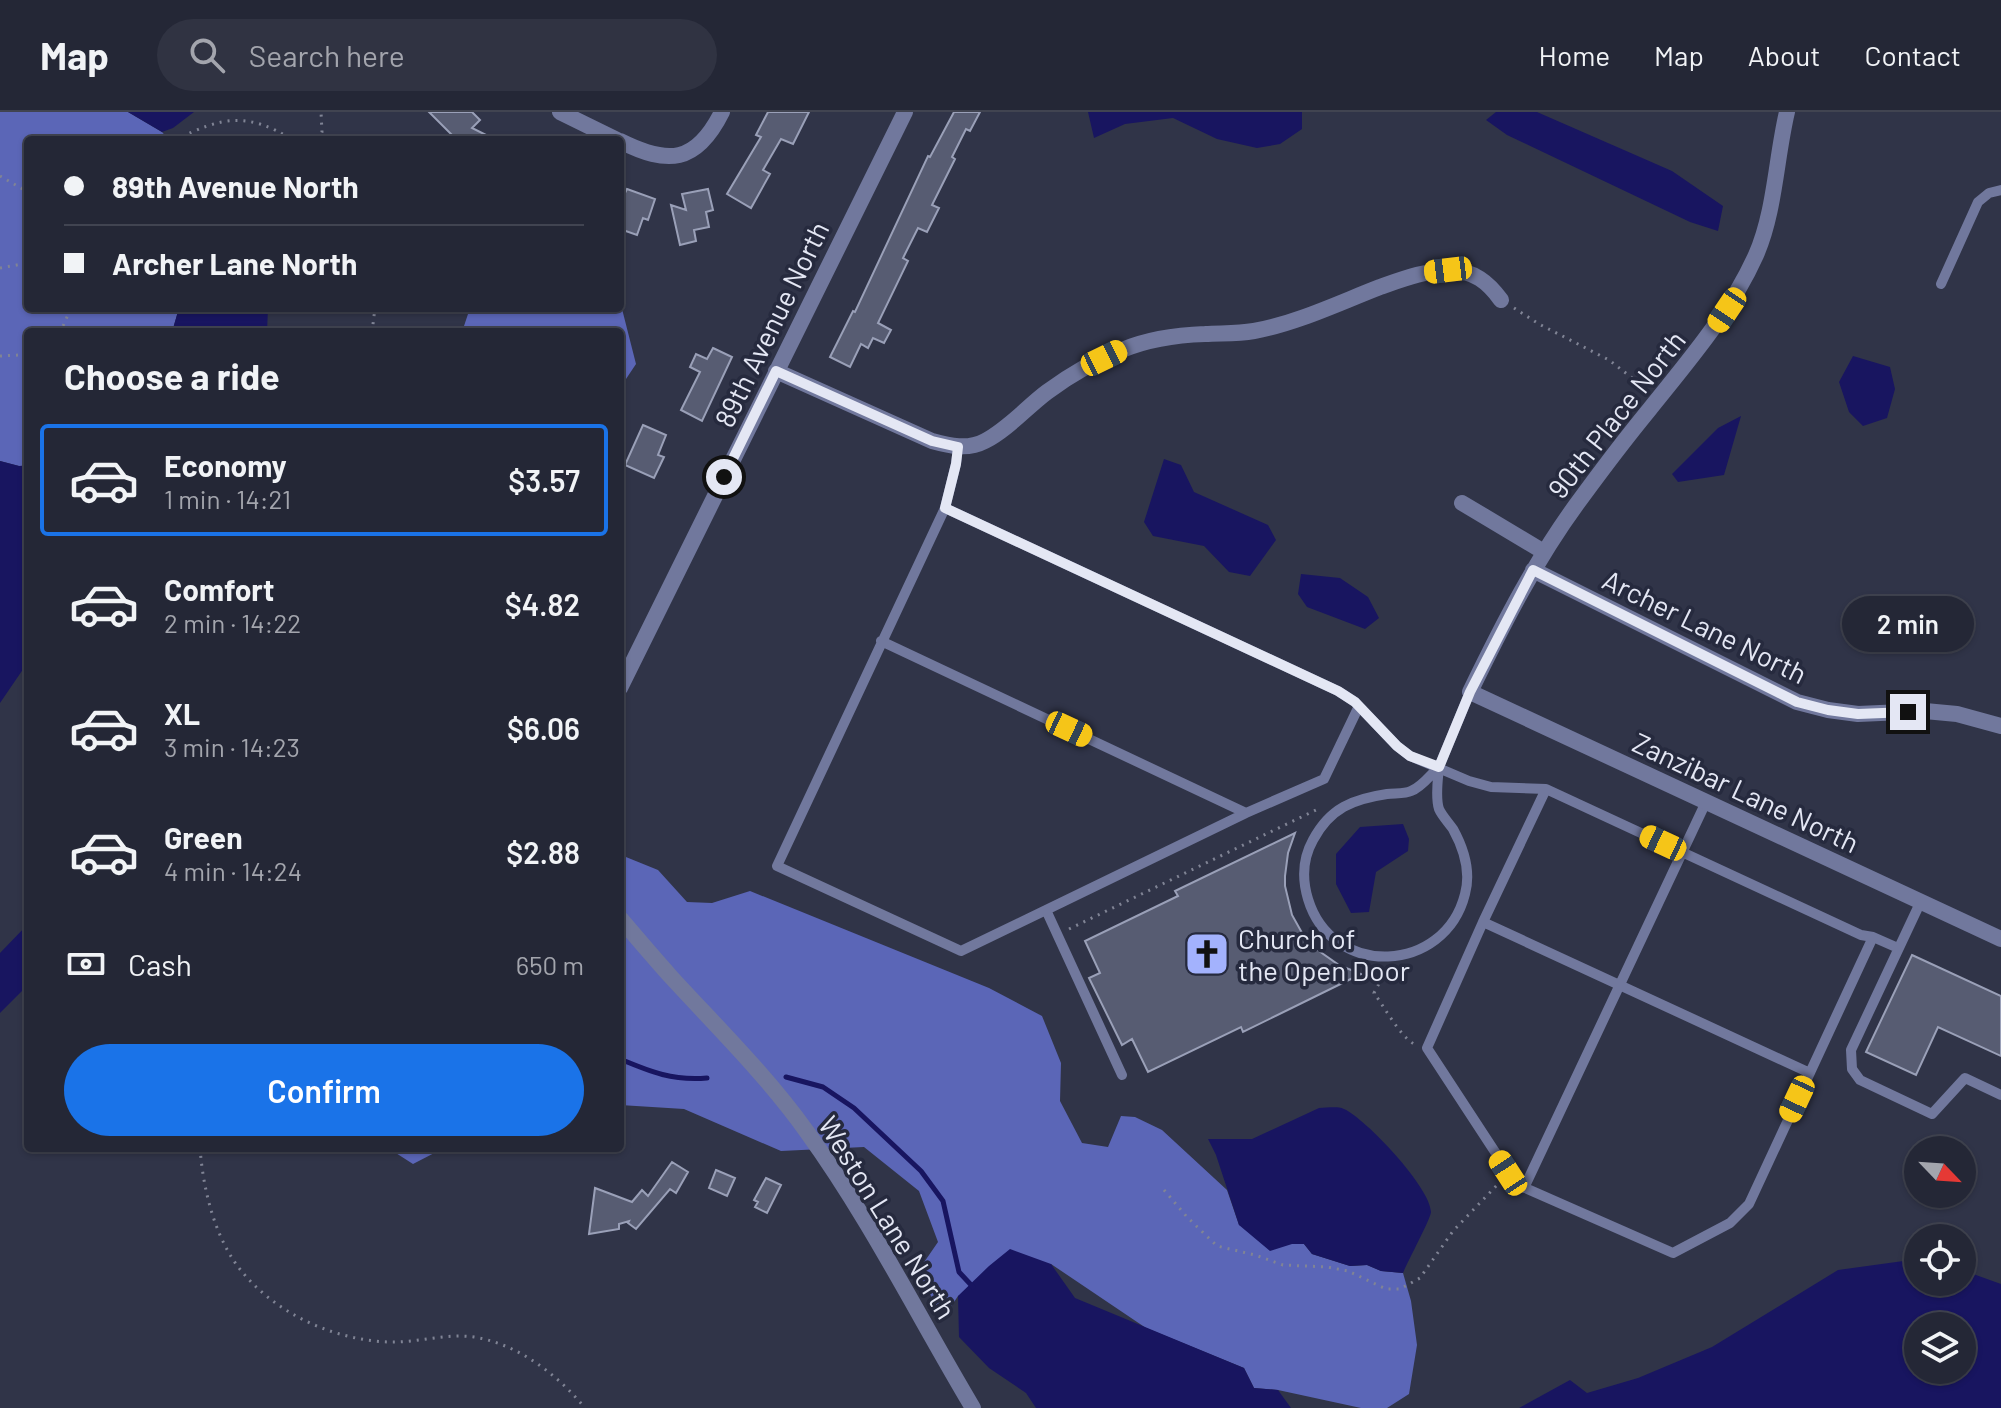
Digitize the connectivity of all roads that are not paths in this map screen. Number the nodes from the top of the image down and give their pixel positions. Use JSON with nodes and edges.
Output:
{"nodes":[{"id":1,"x":560,"y":112,"type":"edge"},
{"id":2,"x":722,"y":112,"type":"edge"},
{"id":3,"x":905,"y":112,"type":"edge"},
{"id":4,"x":1787,"y":112,"type":"edge"},
{"id":5,"x":609,"y":136,"type":"edge"},
{"id":6,"x":624,"y":143,"type":"edge"},
{"id":7,"x":2001,"y":190,"type":"edge"},
{"id":8,"x":1941,"y":284,"type":"dead end"},
{"id":9,"x":1501,"y":300,"type":"road end"},
{"id":10,"x":776,"y":371,"type":"junction"},
{"id":11,"x":958,"y":447,"type":"junction"},
{"id":12,"x":1462,"y":503,"type":"dead end"},
{"id":13,"x":945,"y":508,"type":"junction"},
{"id":14,"x":1544,"y":552,"type":"junction"},
{"id":15,"x":1533,"y":570,"type":"junction"},
{"id":16,"x":881,"y":641,"type":"junction"},
{"id":17,"x":624,"y":680,"type":"edge"},
{"id":18,"x":1470,"y":692,"type":"junction"},
{"id":19,"x":1359,"y":706,"type":"junction"},
{"id":20,"x":2001,"y":726,"type":"edge"},
{"id":21,"x":1439,"y":767,"type":"junction"},
{"id":22,"x":1546,"y":789,"type":"junction"},
{"id":23,"x":1706,"y":802,"type":"junction"},
{"id":24,"x":1246,"y":813,"type":"junction"},
{"id":25,"x":1682,"y":852,"type":"junction"},
{"id":26,"x":1921,"y":901,"type":"junction"},
{"id":27,"x":1046,"y":910,"type":"junction"},
{"id":28,"x":1483,"y":922,"type":"junction"},
{"id":29,"x":624,"y":923,"type":"edge"},
{"id":30,"x":1873,"y":937,"type":"junction"},
{"id":31,"x":2001,"y":939,"type":"edge"},
{"id":32,"x":1898,"y":948,"type":"junction"},
{"id":33,"x":1620,"y":985,"type":"junction"},
{"id":34,"x":1810,"y":1073,"type":"junction"},
{"id":35,"x":1122,"y":1075,"type":"dead end"},
{"id":36,"x":2001,"y":1095,"type":"edge"},
{"id":37,"x":1524,"y":1188,"type":"junction"},
{"id":38,"x":973,"y":1408,"type":"edge"}],
"edges":[{"from":1,"to":5,"type":"street"},
{"from":2,"to":6,"type":"street"},
{"from":3,"to":10,"type":"street","name":"89th Avenue North"},
{"from":4,"to":14,"type":"street","name":"90th Place North"},
{"from":7,"to":8,"type":"lane"},
{"from":9,"to":11,"type":"street"},
{"from":10,"to":11,"type":"street"},
{"from":10,"to":17,"type":"street","name":"89th Avenue North"},
{"from":11,"to":13,"type":"lane"},
{"from":12,"to":14,"type":"street"},
{"from":13,"to":16,"type":"lane"},
{"from":13,"to":19,"type":"lane"},
{"from":14,"to":15,"type":"street","name":"90th Place North"},
{"from":15,"to":18,"type":"street","name":"90th Place North"},
{"from":15,"to":20,"type":"street","name":"Archer Lane North"},
{"from":16,"to":24,"type":"lane"},
{"from":16,"to":27,"type":"lane"},
{"from":18,"to":21,"type":"lane"},
{"from":18,"to":23,"type":"street","name":"Zanzibar Lane North"},
{"from":19,"to":21,"type":"lane"},
{"from":19,"to":24,"type":"lane"},
{"from":21,"to":21,"type":"lane"},
{"from":21,"to":22,"type":"lane"},
{"from":22,"to":25,"type":"lane"},
{"from":22,"to":28,"type":"lane"},
{"from":23,"to":25,"type":"lane"},
{"from":23,"to":26,"type":"street","name":"Zanzibar Lane North"},
{"from":24,"to":27,"type":"lane"},
{"from":25,"to":30,"type":"lane"},
{"from":25,"to":33,"type":"lane"},
{"from":26,"to":31,"type":"street","name":"Zanzibar Lane North"},
{"from":26,"to":32,"type":"lane"},
{"from":27,"to":35,"type":"lane"},
{"from":28,"to":33,"type":"lane"},
{"from":28,"to":37,"type":"lane"},
{"from":29,"to":38,"type":"street","name":"Weston Lane North"},
{"from":30,"to":32,"type":"lane"},
{"from":30,"to":34,"type":"lane"},
{"from":32,"to":36,"type":"lane"},
{"from":33,"to":34,"type":"lane"},
{"from":33,"to":37,"type":"lane"},
{"from":34,"to":37,"type":"lane"}]}
